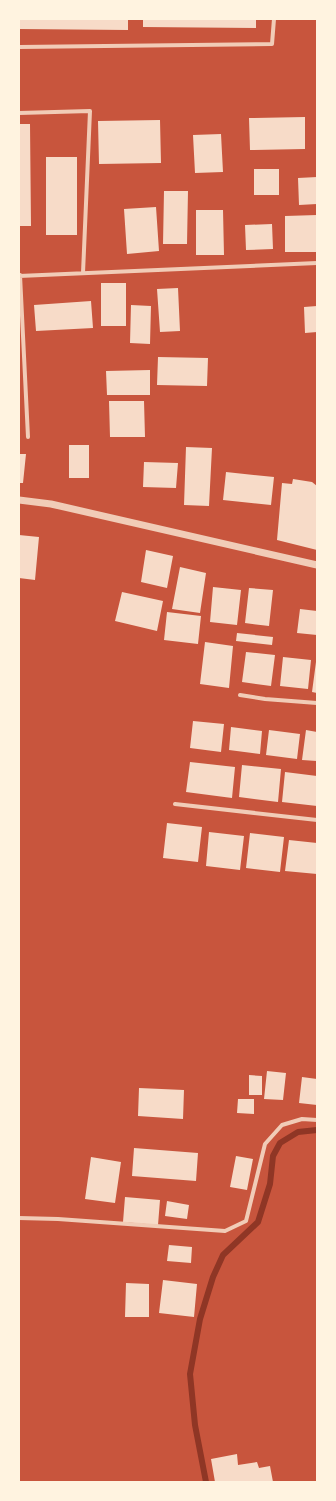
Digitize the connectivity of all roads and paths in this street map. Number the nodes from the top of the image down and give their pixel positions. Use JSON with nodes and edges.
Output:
{"nodes":[{"id":1,"x":274,"y":19,"type":"edge"},
{"id":2,"x":19,"y":46,"type":"edge"},
{"id":3,"x":19,"y":113,"type":"edge"},
{"id":4,"x":317,"y":263,"type":"edge"},
{"id":5,"x":83,"y":273,"type":"junction"},
{"id":6,"x":20,"y":276,"type":"edge"},
{"id":7,"x":28,"y":437,"type":"dead end"},
{"id":8,"x":19,"y":500,"type":"edge"},
{"id":9,"x":317,"y":565,"type":"edge"},
{"id":10,"x":240,"y":695,"type":"dead end"},
{"id":11,"x":317,"y":703,"type":"edge"},
{"id":12,"x":175,"y":804,"type":"dead end"},
{"id":13,"x":317,"y":820,"type":"edge"},
{"id":14,"x":317,"y":1120,"type":"edge"},
{"id":15,"x":19,"y":1218,"type":"edge"}],
"edges":[{"from":1,"to":2,"type":"street"},
{"from":3,"to":5,"type":"street"},
{"from":4,"to":5,"type":"street"},
{"from":5,"to":6,"type":"street"},
{"from":6,"to":7,"type":"street"},
{"from":8,"to":9,"type":"street"},
{"from":10,"to":11,"type":"street"},
{"from":12,"to":13,"type":"street"},
{"from":14,"to":15,"type":"street"}]}
